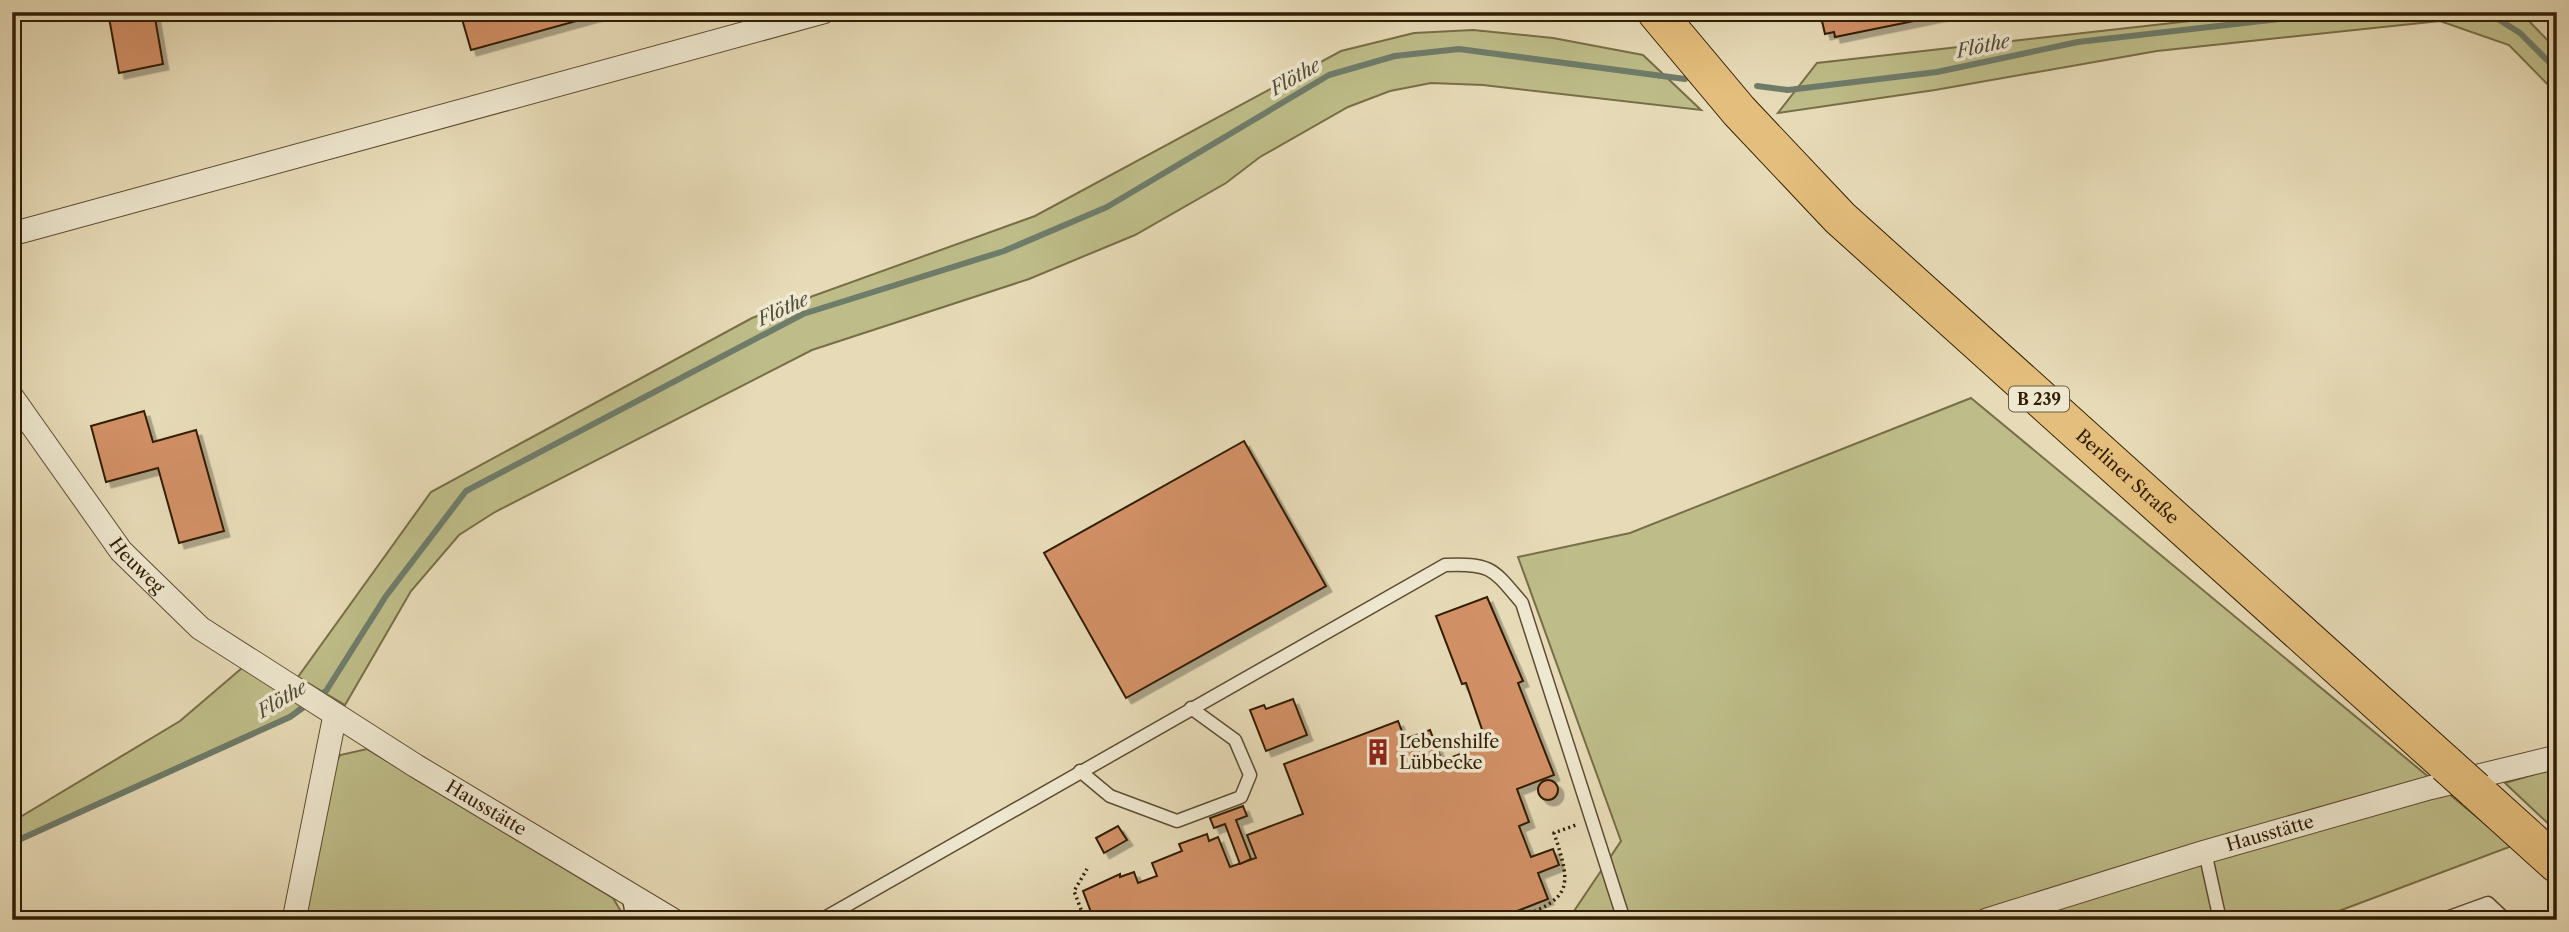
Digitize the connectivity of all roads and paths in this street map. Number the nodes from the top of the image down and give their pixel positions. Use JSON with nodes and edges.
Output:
{"nodes":[{"id":1,"x":823,"y":12,"type":"edge"},
{"id":2,"x":1656,"y":12,"type":"edge"},
{"id":3,"x":12,"y":234,"type":"edge"},
{"id":4,"x":12,"y":397,"type":"edge"},
{"id":5,"x":302,"y":693,"type":"joint"},
{"id":6,"x":1191,"y":708,"type":"junction"},
{"id":7,"x":335,"y":715,"type":"junction"},
{"id":8,"x":2557,"y":757,"type":"edge"},
{"id":9,"x":1080,"y":771,"type":"junction"},
{"id":10,"x":1592,"y":820,"type":"junction"},
{"id":11,"x":2205,"y":852,"type":"junction"},
{"id":12,"x":2557,"y":864,"type":"edge"},
{"id":13,"x":1087,"y":869,"type":"dead end"},
{"id":14,"x":628,"y":894,"type":"junction"},
{"id":15,"x":294,"y":920,"type":"edge"},
{"id":16,"x":633,"y":920,"type":"edge"},
{"id":17,"x":673,"y":920,"type":"edge"},
{"id":18,"x":821,"y":920,"type":"edge"},
{"id":19,"x":1085,"y":920,"type":"edge"},
{"id":20,"x":1514,"y":920,"type":"edge"},
{"id":21,"x":1624,"y":920,"type":"edge"},
{"id":22,"x":1987,"y":920,"type":"edge"},
{"id":23,"x":2220,"y":920,"type":"edge"},
{"id":24,"x":2441,"y":920,"type":"edge"},
{"id":25,"x":2506,"y":920,"type":"edge"}],
"edges":[{"from":1,"to":3,"type":"street"},
{"from":2,"to":12,"type":"main road","name":"Berliner Straße","number":"B 239","bridge":true},
{"from":4,"to":5,"type":"street","name":"Heuweg"},
{"from":5,"to":7,"type":"street","name":"Hausstätte"},
{"from":6,"to":9,"type":"lane"},
{"from":6,"to":9,"type":"lane"},
{"from":6,"to":10,"type":"lane"},
{"from":7,"to":14,"type":"street","name":"Hausstätte"},
{"from":7,"to":15,"type":"street"},
{"from":8,"to":11,"type":"street","name":"Hausstätte"},
{"from":9,"to":18,"type":"lane"},
{"from":10,"to":20,"type":"path"},
{"from":10,"to":21,"type":"lane"},
{"from":11,"to":22,"type":"street","name":"Hausstätte"},
{"from":11,"to":23,"type":"lane"},
{"from":13,"to":19,"type":"path"},
{"from":14,"to":16,"type":"lane"},
{"from":14,"to":17,"type":"street","name":"Hausstätte"},
{"from":24,"to":25,"type":"lane"}]}
